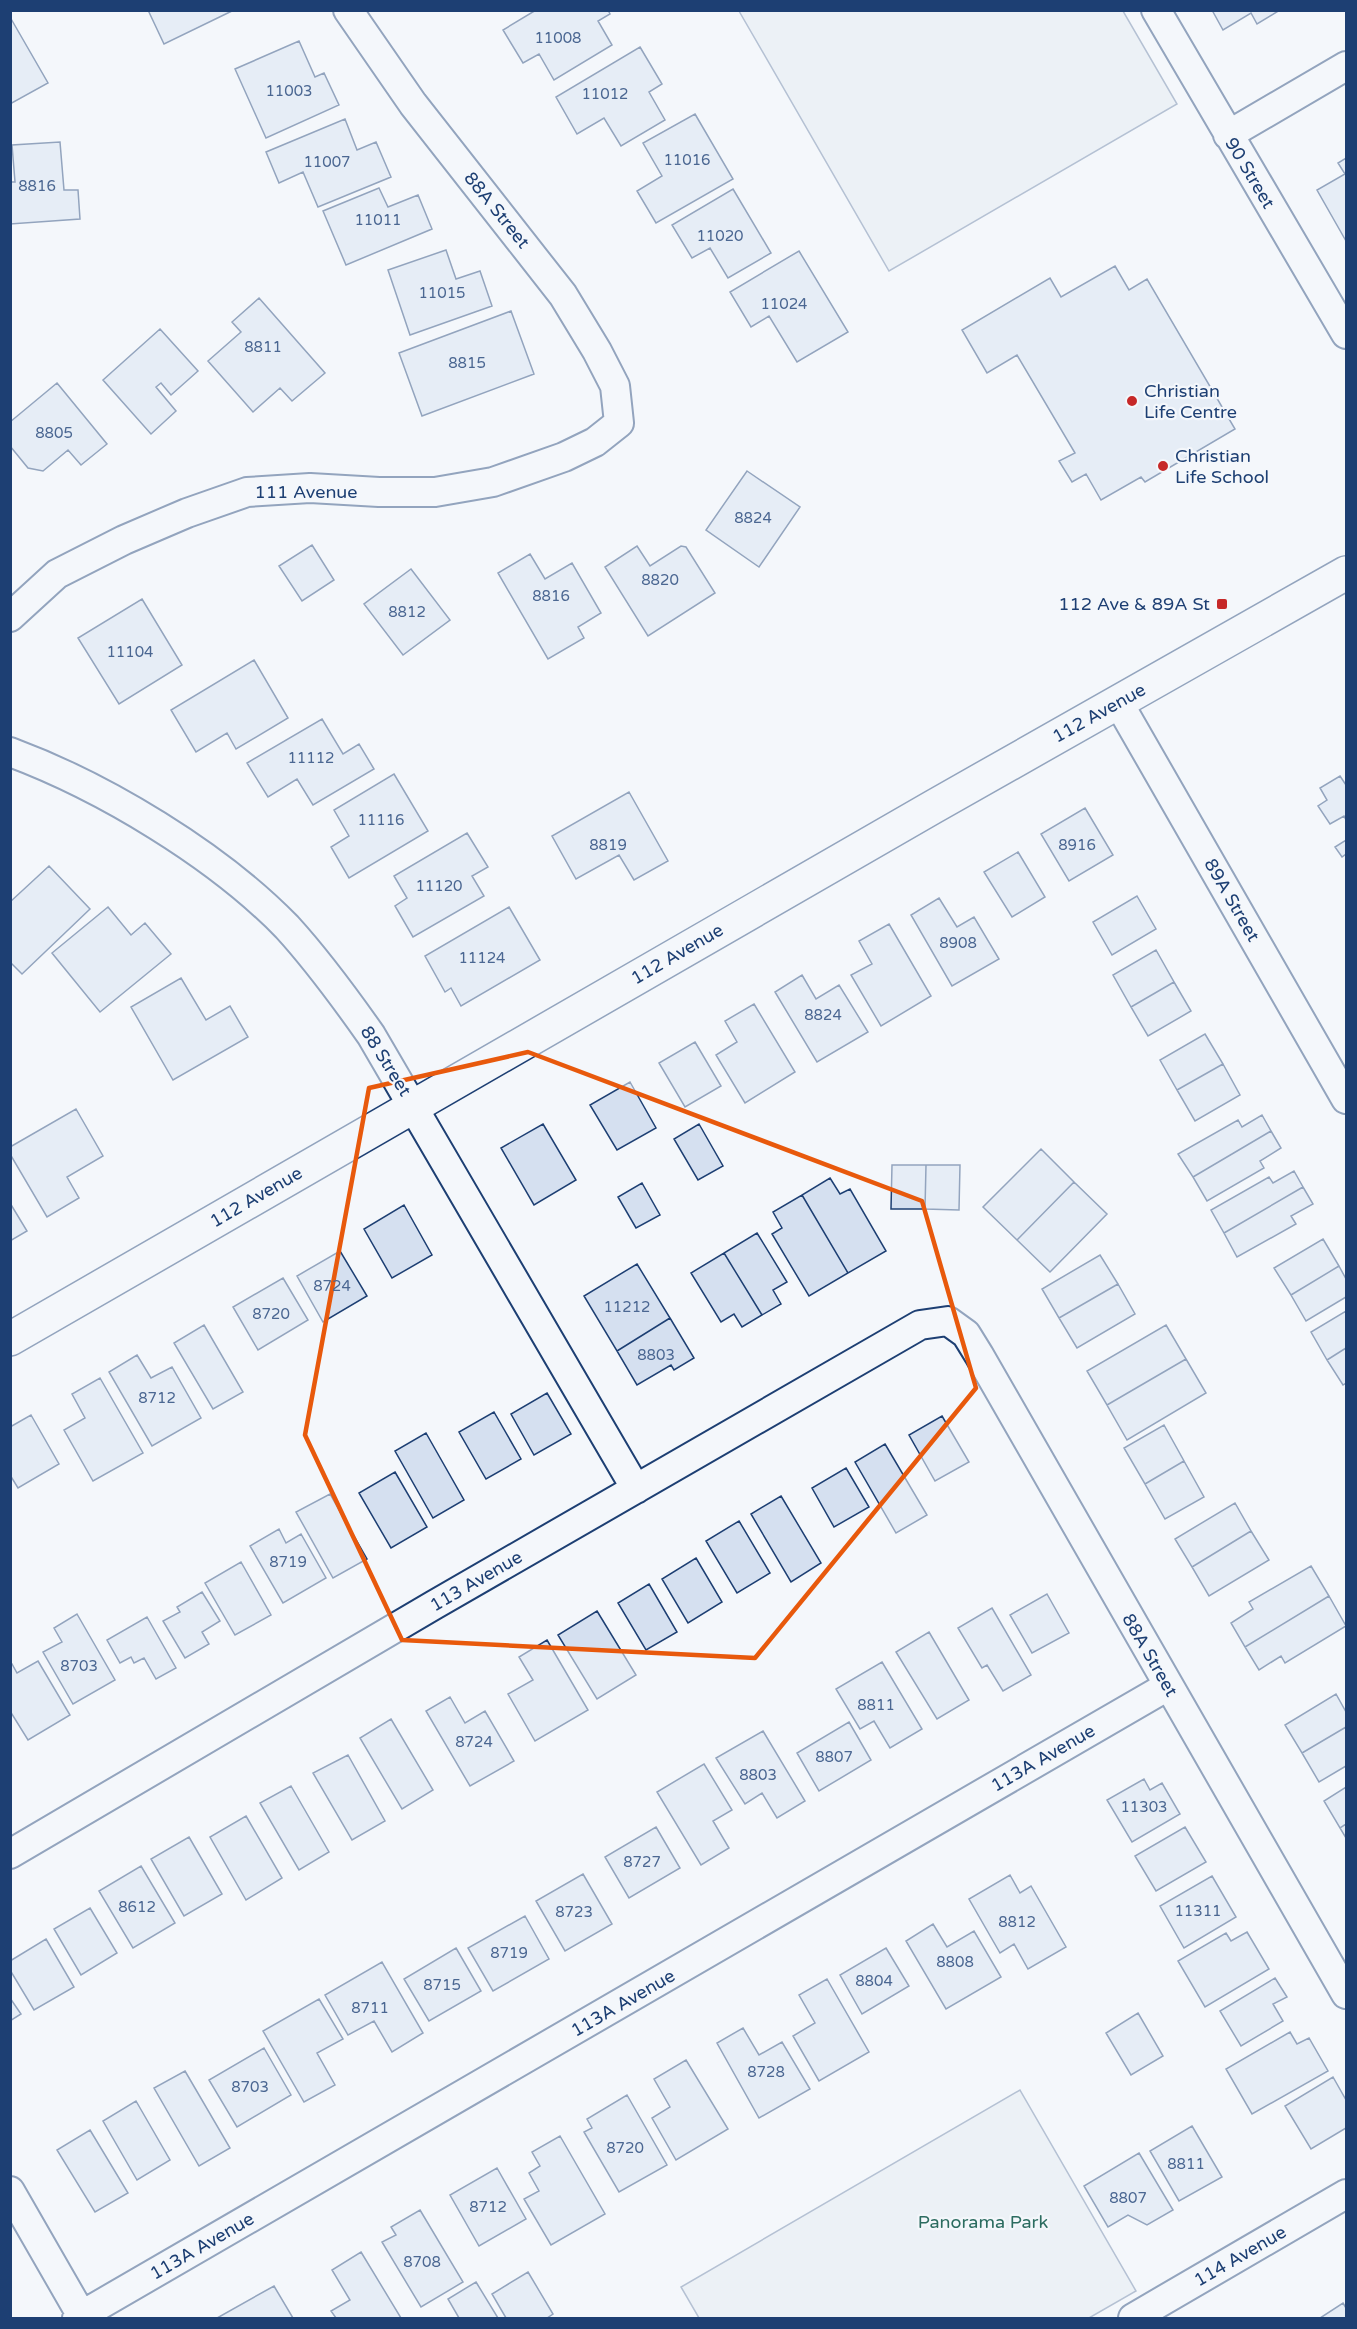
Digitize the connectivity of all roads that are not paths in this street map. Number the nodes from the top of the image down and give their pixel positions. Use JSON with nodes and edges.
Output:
{"nodes":[{"id":1,"x":348,"y":10,"type":"edge"},
{"id":2,"x":1156,"y":10,"type":"edge"},
{"id":3,"x":1347,"y":66,"type":"edge"},
{"id":4,"x":1228,"y":135,"type":"junction"},
{"id":5,"x":1347,"y":334,"type":"edge"},
{"id":6,"x":619,"y":423,"type":"joint"},
{"id":7,"x":1347,"y":573,"type":"edge"},
{"id":8,"x":10,"y":617,"type":"edge"},
{"id":9,"x":1118,"y":702,"type":"junction"},
{"id":10,"x":10,"y":752,"type":"edge"},
{"id":11,"x":1347,"y":1099,"type":"edge"},
{"id":12,"x":413,"y":1106,"type":"junction"},
{"id":13,"x":948,"y":1321,"type":"joint"},
{"id":14,"x":10,"y":1339,"type":"edge"},
{"id":15,"x":636,"y":1488,"type":"junction"},
{"id":16,"x":1168,"y":1686,"type":"junction"},
{"id":17,"x":10,"y":1854,"type":"edge"},
{"id":18,"x":1347,"y":1994,"type":"edge"},
{"id":19,"x":10,"y":2191,"type":"edge"},
{"id":20,"x":1347,"y":2194,"type":"edge"},
{"id":21,"x":80,"y":2318,"type":"edge"},
{"id":22,"x":1133,"y":2319,"type":"edge"}],
"edges":[{"from":1,"to":6,"type":"street","name":"88A Street"},
{"from":2,"to":4,"type":"street","name":"90 Street"},
{"from":3,"to":4,"type":"street"},
{"from":4,"to":5,"type":"street","name":"90 Street"},
{"from":6,"to":8,"type":"street","name":"111 Avenue"},
{"from":7,"to":9,"type":"street","name":"112 Avenue"},
{"from":9,"to":11,"type":"street","name":"89A Street"},
{"from":9,"to":12,"type":"street","name":"112 Avenue"},
{"from":10,"to":12,"type":"street","name":"88 Street"},
{"from":12,"to":14,"type":"street","name":"112 Avenue"},
{"from":12,"to":15,"type":"street","name":"88 Street"},
{"from":13,"to":15,"type":"street","name":"113 Avenue"},
{"from":13,"to":16,"type":"street","name":"88A Street"},
{"from":15,"to":17,"type":"street","name":"113 Avenue"},
{"from":16,"to":18,"type":"street","name":"88A Street"},
{"from":16,"to":21,"type":"street","name":"113A Avenue"},
{"from":19,"to":21,"type":"street"},
{"from":20,"to":22,"type":"street","name":"114 Avenue"}]}
